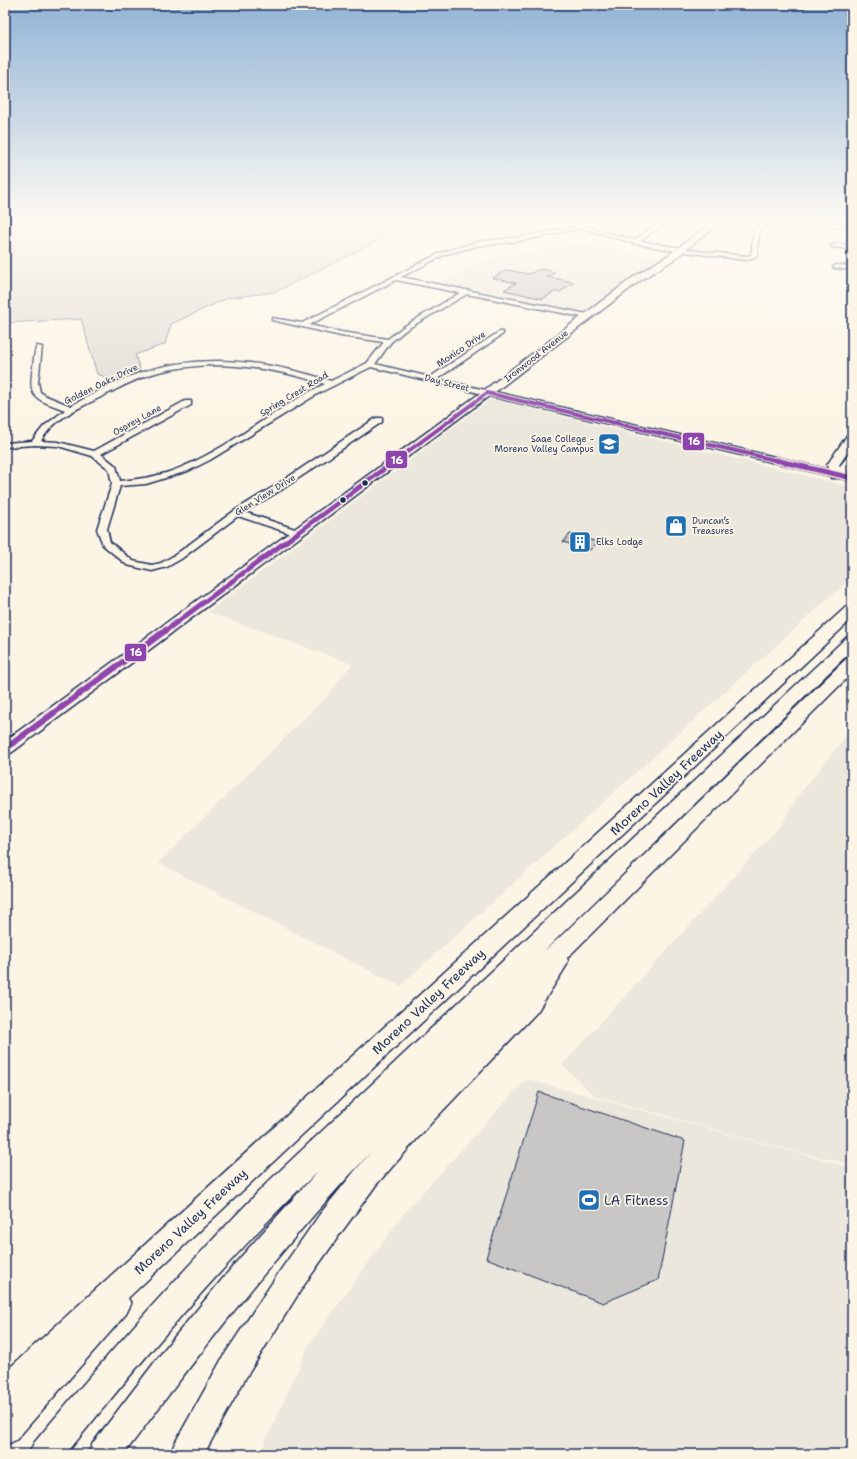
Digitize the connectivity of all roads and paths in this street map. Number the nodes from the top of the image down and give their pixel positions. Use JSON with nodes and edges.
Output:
{"nodes":[{"id":1,"x":375,"y":288,"type":"edge"},
{"id":2,"x":446,"y":288,"type":"edge"},
{"id":3,"x":624,"y":288,"type":"edge"},
{"id":4,"x":466,"y":292,"type":"junction"},
{"id":5,"x":587,"y":316,"type":"junction"},
{"id":6,"x":274,"y":319,"type":"dead end"},
{"id":7,"x":304,"y":325,"type":"junction"},
{"id":8,"x":500,"y":333,"type":"dead end"},
{"id":9,"x":389,"y":341,"type":"junction"},
{"id":10,"x":38,"y":347,"type":"dead end"},
{"id":11,"x":370,"y":365,"type":"junction"},
{"id":12,"x":432,"y":379,"type":"junction"},
{"id":13,"x":330,"y":383,"type":"junction"},
{"id":14,"x":487,"y":393,"type":"junction"},
{"id":15,"x":188,"y":403,"type":"dead end"},
{"id":16,"x":71,"y":409,"type":"junction"},
{"id":17,"x":379,"y":420,"type":"dead end"},
{"id":18,"x":852,"y":437,"type":"edge"},
{"id":19,"x":35,"y":443,"type":"junction"},
{"id":20,"x":5,"y":445,"type":"edge"},
{"id":21,"x":95,"y":454,"type":"junction"},
{"id":22,"x":852,"y":459,"type":"edge"},
{"id":23,"x":836,"y":475,"type":"junction"},
{"id":24,"x":852,"y":478,"type":"edge"},
{"id":25,"x":116,"y":484,"type":"junction"},
{"id":26,"x":236,"y":513,"type":"junction"},
{"id":27,"x":298,"y":533,"type":"junction"},
{"id":28,"x":852,"y":610,"type":"edge"},
{"id":29,"x":852,"y":641,"type":"edge"},
{"id":30,"x":852,"y":663,"type":"edge"},
{"id":31,"x":5,"y":749,"type":"edge"},
{"id":32,"x":568,"y":943,"type":"junction"},
{"id":33,"x":184,"y":1227,"type":"junction"},
{"id":34,"x":5,"y":1393,"type":"edge"},
{"id":35,"x":5,"y":1429,"type":"edge"},
{"id":36,"x":45,"y":1454,"type":"edge"},
{"id":37,"x":104,"y":1454,"type":"edge"},
{"id":38,"x":186,"y":1454,"type":"edge"}],
"edges":[{"from":1,"to":7,"type":"street"},
{"from":2,"to":4,"type":"street"},
{"from":3,"to":5,"type":"main road","name":"Ironwood Avenue"},
{"from":4,"to":5,"type":"street"},
{"from":4,"to":9,"type":"street","name":"Spring Crest Road"},
{"from":5,"to":14,"type":"main road","name":"Ironwood Avenue"},
{"from":6,"to":7,"type":"street"},
{"from":7,"to":9,"type":"street"},
{"from":8,"to":12,"type":"street","name":"Monico Drive"},
{"from":9,"to":11,"type":"street","name":"Spring Crest Road"},
{"from":10,"to":16,"type":"street"},
{"from":11,"to":12,"type":"street","name":"Day Street"},
{"from":11,"to":13,"type":"street","name":"Spring Crest Road"},
{"from":12,"to":14,"type":"street","name":"Day Street"},
{"from":13,"to":16,"type":"street","name":"Golden Oaks Drive"},
{"from":13,"to":25,"type":"street","name":"Spring Crest Road"},
{"from":14,"to":23,"type":"main road","name":"Day Street"},
{"from":14,"to":27,"type":"main road","name":"Ironwood Avenue"},
{"from":15,"to":21,"type":"street","name":"Osprey Lane"},
{"from":16,"to":19,"type":"street","name":"Golden Oaks Drive"},
{"from":17,"to":26,"type":"street","name":"Glen View Drive"},
{"from":18,"to":23,"type":"highway"},
{"from":19,"to":20,"type":"street"},
{"from":19,"to":21,"type":"street"},
{"from":21,"to":25,"type":"street"},
{"from":22,"to":23,"type":"highway"},
{"from":23,"to":24,"type":"main road","name":"Day Street"},
{"from":25,"to":26,"type":"street","name":"Glen View Drive"},
{"from":26,"to":27,"type":"street"},
{"from":27,"to":31,"type":"main road","name":"Ironwood Avenue"},
{"from":28,"to":33,"type":"highway","name":"Moreno Valley Freeway"},
{"from":29,"to":36,"type":"highway"},
{"from":30,"to":32,"type":"highway"},
{"from":32,"to":37,"type":"highway"},
{"from":32,"to":38,"type":"highway"},
{"from":33,"to":34,"type":"highway","name":"Moreno Valley Freeway"},
{"from":33,"to":35,"type":"highway"}]}
